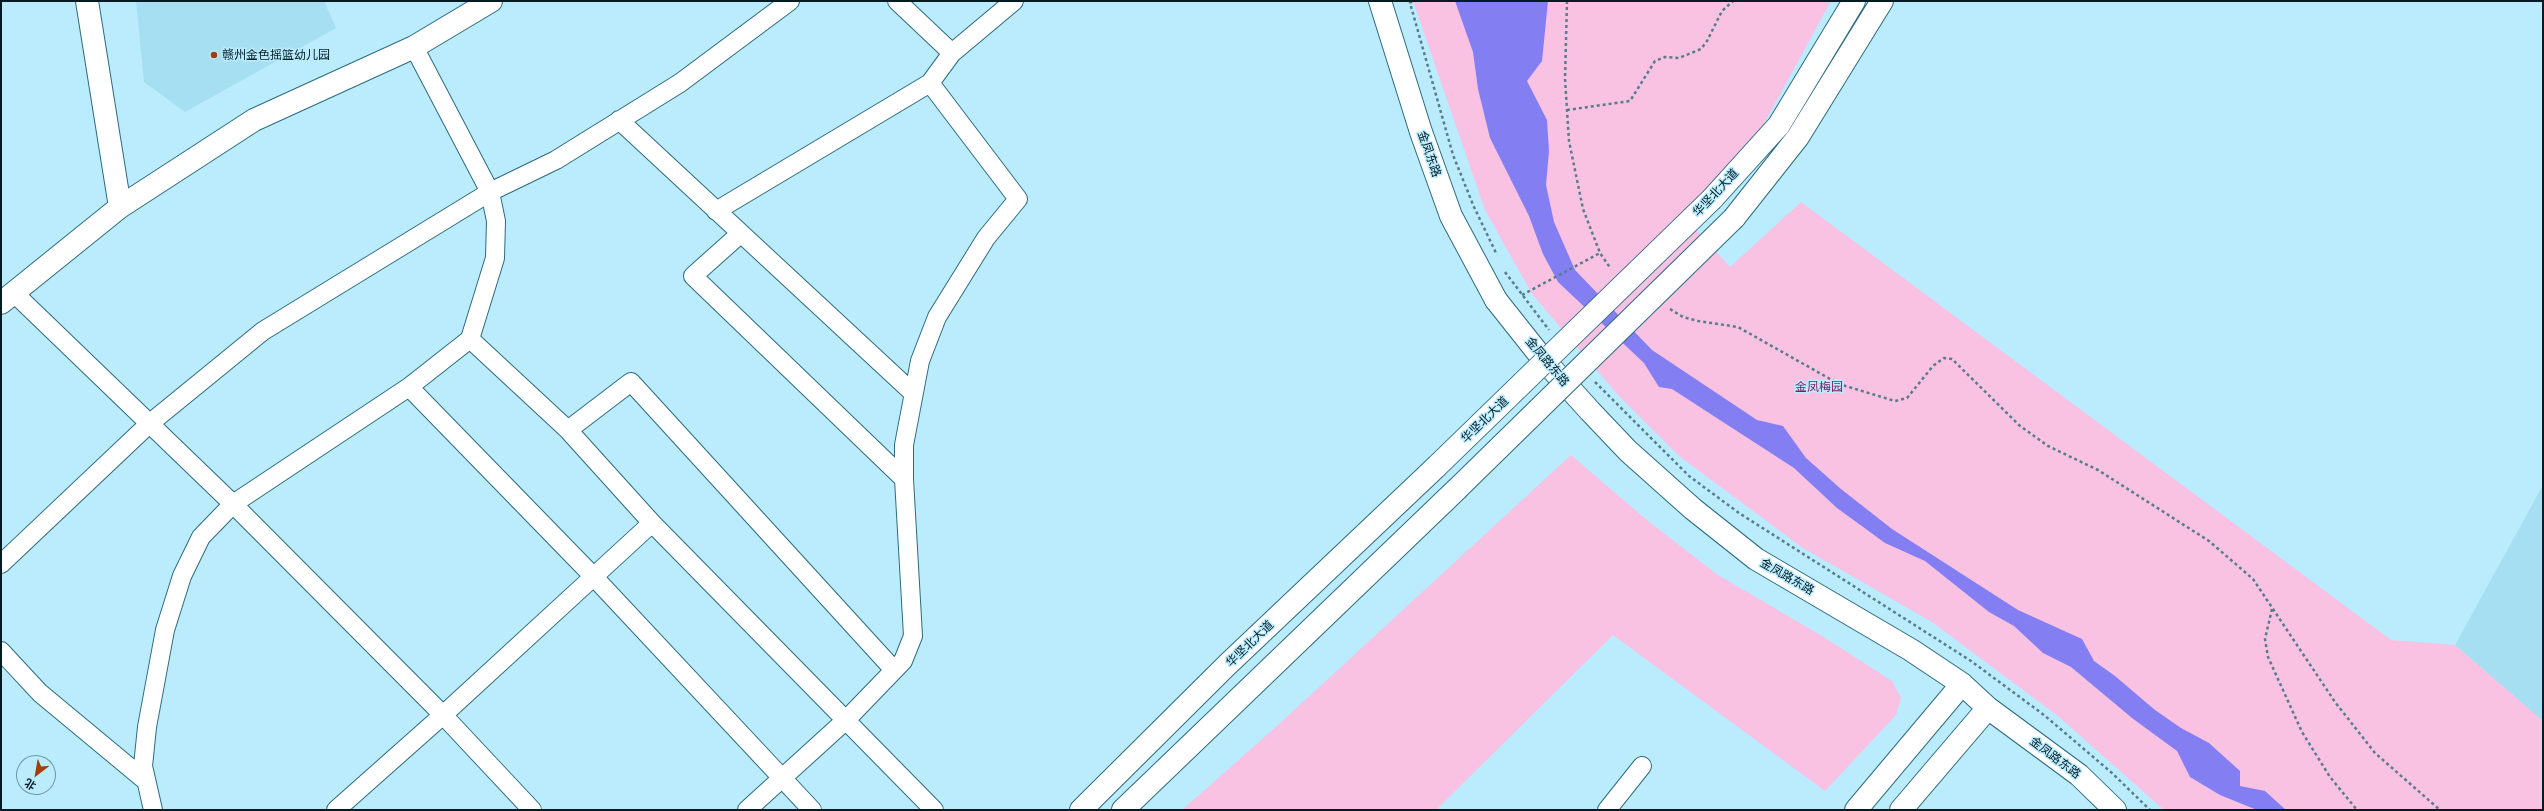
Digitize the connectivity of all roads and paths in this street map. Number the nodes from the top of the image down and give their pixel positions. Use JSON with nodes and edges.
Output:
{"nodes":[{"id":1,"x":87,"y":1,"type":"edge"},
{"id":2,"x":491,"y":1,"type":"edge"},
{"id":3,"x":790,"y":1,"type":"edge"},
{"id":4,"x":897,"y":1,"type":"edge"},
{"id":5,"x":1014,"y":1,"type":"edge"},
{"id":6,"x":1380,"y":1,"type":"edge"},
{"id":7,"x":1412,"y":1,"type":"edge"},
{"id":8,"x":1567,"y":1,"type":"edge"},
{"id":9,"x":1732,"y":1,"type":"edge"},
{"id":10,"x":1854,"y":1,"type":"edge"},
{"id":11,"x":1882,"y":1,"type":"edge"},
{"id":12,"x":414,"y":47,"type":"junction"},
{"id":13,"x":952,"y":53,"type":"junction"},
{"id":14,"x":930,"y":83,"type":"junction"},
{"id":15,"x":1567,"y":110,"type":"junction"},
{"id":16,"x":619,"y":120,"type":"junction"},
{"id":17,"x":490,"y":192,"type":"junction"},
{"id":18,"x":120,"y":207,"type":"junction"},
{"id":19,"x":716,"y":211,"type":"junction"},
{"id":20,"x":740,"y":234,"type":"junction"},
{"id":21,"x":1600,"y":253,"type":"junction"},
{"id":22,"x":1501,"y":263,"type":"dead end"},
{"id":23,"x":1504,"y":270,"type":"dead end"},
{"id":24,"x":1617,"y":274,"type":"dead end"},
{"id":25,"x":1522,"y":295,"type":"junction"},
{"id":26,"x":7,"y":297,"type":"edge"},
{"id":27,"x":1496,"y":300,"type":"joint"},
{"id":28,"x":1663,"y":304,"type":"dead end"},
{"id":29,"x":1552,"y":334,"type":"dead end"},
{"id":30,"x":470,"y":339,"type":"junction"},
{"id":31,"x":1594,"y":381,"type":"dead end"},
{"id":32,"x":409,"y":387,"type":"junction"},
{"id":33,"x":913,"y":393,"type":"junction"},
{"id":34,"x":149,"y":424,"type":"junction"},
{"id":35,"x":568,"y":430,"type":"junction"},
{"id":36,"x":904,"y":479,"type":"junction"},
{"id":37,"x":233,"y":504,"type":"junction"},
{"id":38,"x":652,"y":522,"type":"junction"},
{"id":39,"x":1,"y":564,"type":"edge"},
{"id":40,"x":593,"y":576,"type":"junction"},
{"id":41,"x":2272,"y":608,"type":"junction"},
{"id":42,"x":1,"y":651,"type":"edge"},
{"id":43,"x":894,"y":670,"type":"junction"},
{"id":44,"x":1962,"y":684,"type":"junction"},
{"id":45,"x":1988,"y":708,"type":"junction"},
{"id":46,"x":443,"y":715,"type":"junction"},
{"id":47,"x":846,"y":720,"type":"junction"},
{"id":48,"x":1642,"y":766,"type":"dead end"},
{"id":49,"x":782,"y":778,"type":"junction"},
{"id":50,"x":146,"y":781,"type":"junction"},
{"id":51,"x":153,"y":810,"type":"edge"},
{"id":52,"x":336,"y":810,"type":"edge"},
{"id":53,"x":532,"y":810,"type":"edge"},
{"id":54,"x":747,"y":810,"type":"edge"},
{"id":55,"x":812,"y":810,"type":"edge"},
{"id":56,"x":934,"y":810,"type":"edge"},
{"id":57,"x":1081,"y":810,"type":"edge"},
{"id":58,"x":1123,"y":810,"type":"edge"},
{"id":59,"x":1607,"y":810,"type":"edge"},
{"id":60,"x":1856,"y":810,"type":"edge"},
{"id":61,"x":1901,"y":810,"type":"edge"},
{"id":62,"x":2115,"y":810,"type":"edge"},
{"id":63,"x":2150,"y":810,"type":"edge"},
{"id":64,"x":2356,"y":810,"type":"edge"},
{"id":65,"x":2440,"y":810,"type":"edge"}],
"edges":[{"from":1,"to":18,"type":"main road"},
{"from":2,"to":12,"type":"main road"},
{"from":3,"to":16,"type":"street"},
{"from":4,"to":13,"type":"street"},
{"from":5,"to":13,"type":"street"},
{"from":6,"to":27,"type":"main road","name":"金凤东路"},
{"from":7,"to":22,"type":"path"},
{"from":8,"to":15,"type":"path"},
{"from":9,"to":15,"type":"path"},
{"from":10,"to":57,"type":"main road","name":"华坚北大道","bridge":true},
{"from":11,"to":58,"type":"main road","bridge":true},
{"from":12,"to":17,"type":"street"},
{"from":12,"to":18,"type":"main road"},
{"from":13,"to":14,"type":"street"},
{"from":14,"to":19,"type":"street"},
{"from":14,"to":33,"type":"street"},
{"from":15,"to":21,"type":"path"},
{"from":16,"to":17,"type":"street"},
{"from":16,"to":19,"type":"street"},
{"from":17,"to":30,"type":"street"},
{"from":17,"to":34,"type":"street"},
{"from":18,"to":26,"type":"main road"},
{"from":19,"to":20,"type":"street"},
{"from":20,"to":33,"type":"street"},
{"from":20,"to":36,"type":"street"},
{"from":21,"to":24,"type":"path"},
{"from":21,"to":25,"type":"path"},
{"from":23,"to":25,"type":"path"},
{"from":25,"to":29,"type":"path"},
{"from":26,"to":34,"type":"street"},
{"from":27,"to":44,"type":"main road","name":"金凤路东路"},
{"from":28,"to":41,"type":"path"},
{"from":30,"to":32,"type":"street"},
{"from":30,"to":35,"type":"street"},
{"from":31,"to":63,"type":"path"},
{"from":32,"to":37,"type":"street"},
{"from":32,"to":40,"type":"street"},
{"from":33,"to":36,"type":"street"},
{"from":34,"to":37,"type":"street"},
{"from":34,"to":39,"type":"street"},
{"from":35,"to":38,"type":"street"},
{"from":35,"to":43,"type":"street"},
{"from":36,"to":43,"type":"street"},
{"from":37,"to":46,"type":"street"},
{"from":37,"to":50,"type":"street"},
{"from":38,"to":40,"type":"street"},
{"from":38,"to":47,"type":"street"},
{"from":40,"to":46,"type":"street"},
{"from":40,"to":49,"type":"street"},
{"from":41,"to":64,"type":"path"},
{"from":41,"to":65,"type":"path"},
{"from":42,"to":50,"type":"street"},
{"from":43,"to":47,"type":"street"},
{"from":44,"to":45,"type":"main road","name":"金凤路东路"},
{"from":44,"to":60,"type":"main road"},
{"from":45,"to":61,"type":"main road"},
{"from":45,"to":62,"type":"main road","name":"金凤路东路"},
{"from":46,"to":52,"type":"street"},
{"from":46,"to":53,"type":"street"},
{"from":47,"to":49,"type":"street"},
{"from":47,"to":56,"type":"street"},
{"from":48,"to":59,"type":"street"},
{"from":49,"to":54,"type":"street"},
{"from":49,"to":55,"type":"street"},
{"from":50,"to":51,"type":"street"}]}
